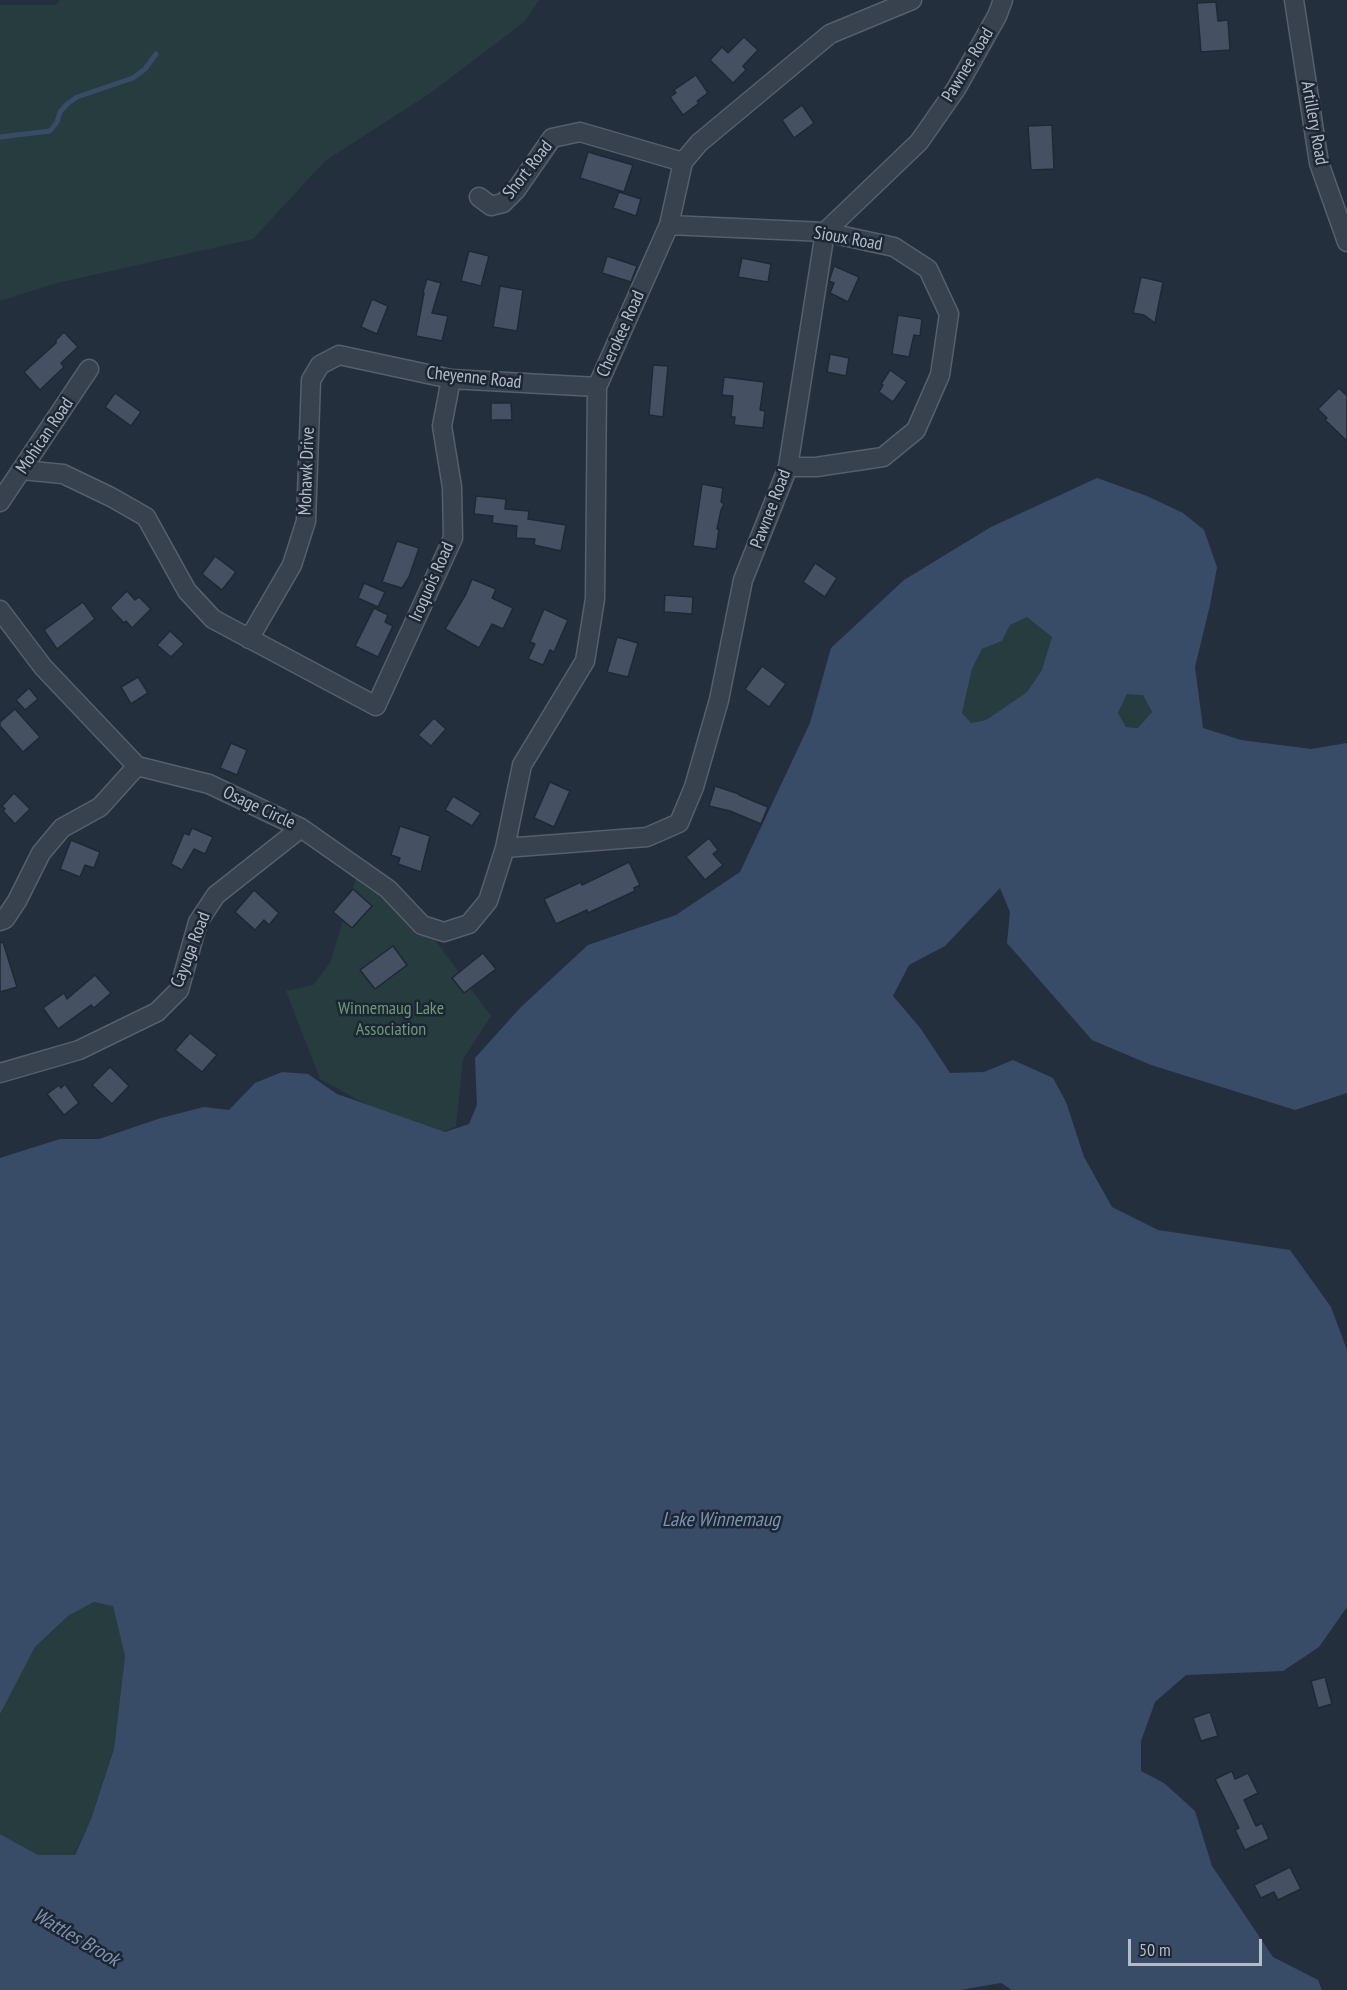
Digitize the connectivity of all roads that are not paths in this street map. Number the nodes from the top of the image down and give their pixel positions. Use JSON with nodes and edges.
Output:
{"nodes":[{"id":1,"x":912,"y":0,"type":"edge"},
{"id":2,"x":1003,"y":0,"type":"edge"},
{"id":3,"x":1294,"y":0,"type":"edge"},
{"id":4,"x":682,"y":162,"type":"junction"},
{"id":5,"x":479,"y":198,"type":"dead end"},
{"id":6,"x":669,"y":225,"type":"junction"},
{"id":7,"x":825,"y":232,"type":"junction"},
{"id":8,"x":1347,"y":242,"type":"edge"},
{"id":9,"x":320,"y":365,"type":"joint"},
{"id":10,"x":89,"y":369,"type":"dead end"},
{"id":11,"x":451,"y":379,"type":"junction"},
{"id":12,"x":597,"y":387,"type":"junction"},
{"id":13,"x":788,"y":467,"type":"junction"},
{"id":14,"x":22,"y":470,"type":"junction"},
{"id":15,"x":0,"y":502,"type":"edge"},
{"id":16,"x":0,"y":610,"type":"edge"},
{"id":17,"x":249,"y":639,"type":"junction"},
{"id":18,"x":137,"y":766,"type":"junction"},
{"id":19,"x":302,"y":828,"type":"junction"},
{"id":20,"x":505,"y":848,"type":"junction"},
{"id":21,"x":0,"y":921,"type":"edge"},
{"id":22,"x":0,"y":1073,"type":"edge"}],
"edges":[{"from":1,"to":4,"type":"street"},
{"from":2,"to":7,"type":"street","name":"Pawnee Road"},
{"from":3,"to":8,"type":"street","name":"Artillery Road"},
{"from":4,"to":5,"type":"street","name":"Short Road"},
{"from":4,"to":6,"type":"street","name":"Cherokee Road"},
{"from":6,"to":7,"type":"street","name":"Sioux Road"},
{"from":6,"to":12,"type":"street","name":"Cherokee Road"},
{"from":7,"to":13,"type":"street","name":"Pawnee Road"},
{"from":7,"to":13,"type":"street","name":"Sioux Road"},
{"from":9,"to":11,"type":"street","name":"Cheyenne Road"},
{"from":9,"to":17,"type":"street","name":"Mohawk Drive"},
{"from":10,"to":14,"type":"street","name":"Mohican Road"},
{"from":11,"to":12,"type":"street","name":"Cheyenne Road"},
{"from":11,"to":17,"type":"street","name":"Iroquois Road"},
{"from":12,"to":20,"type":"street","name":"Cherokee Road"},
{"from":13,"to":20,"type":"street","name":"Pawnee Road"},
{"from":14,"to":15,"type":"street","name":"Mohican Road"},
{"from":14,"to":17,"type":"street"},
{"from":16,"to":18,"type":"street"},
{"from":18,"to":19,"type":"street","name":"Osage Circle"},
{"from":18,"to":21,"type":"street"},
{"from":19,"to":20,"type":"street","name":"Osage Circle"},
{"from":19,"to":22,"type":"street","name":"Cayuga Road"}]}
